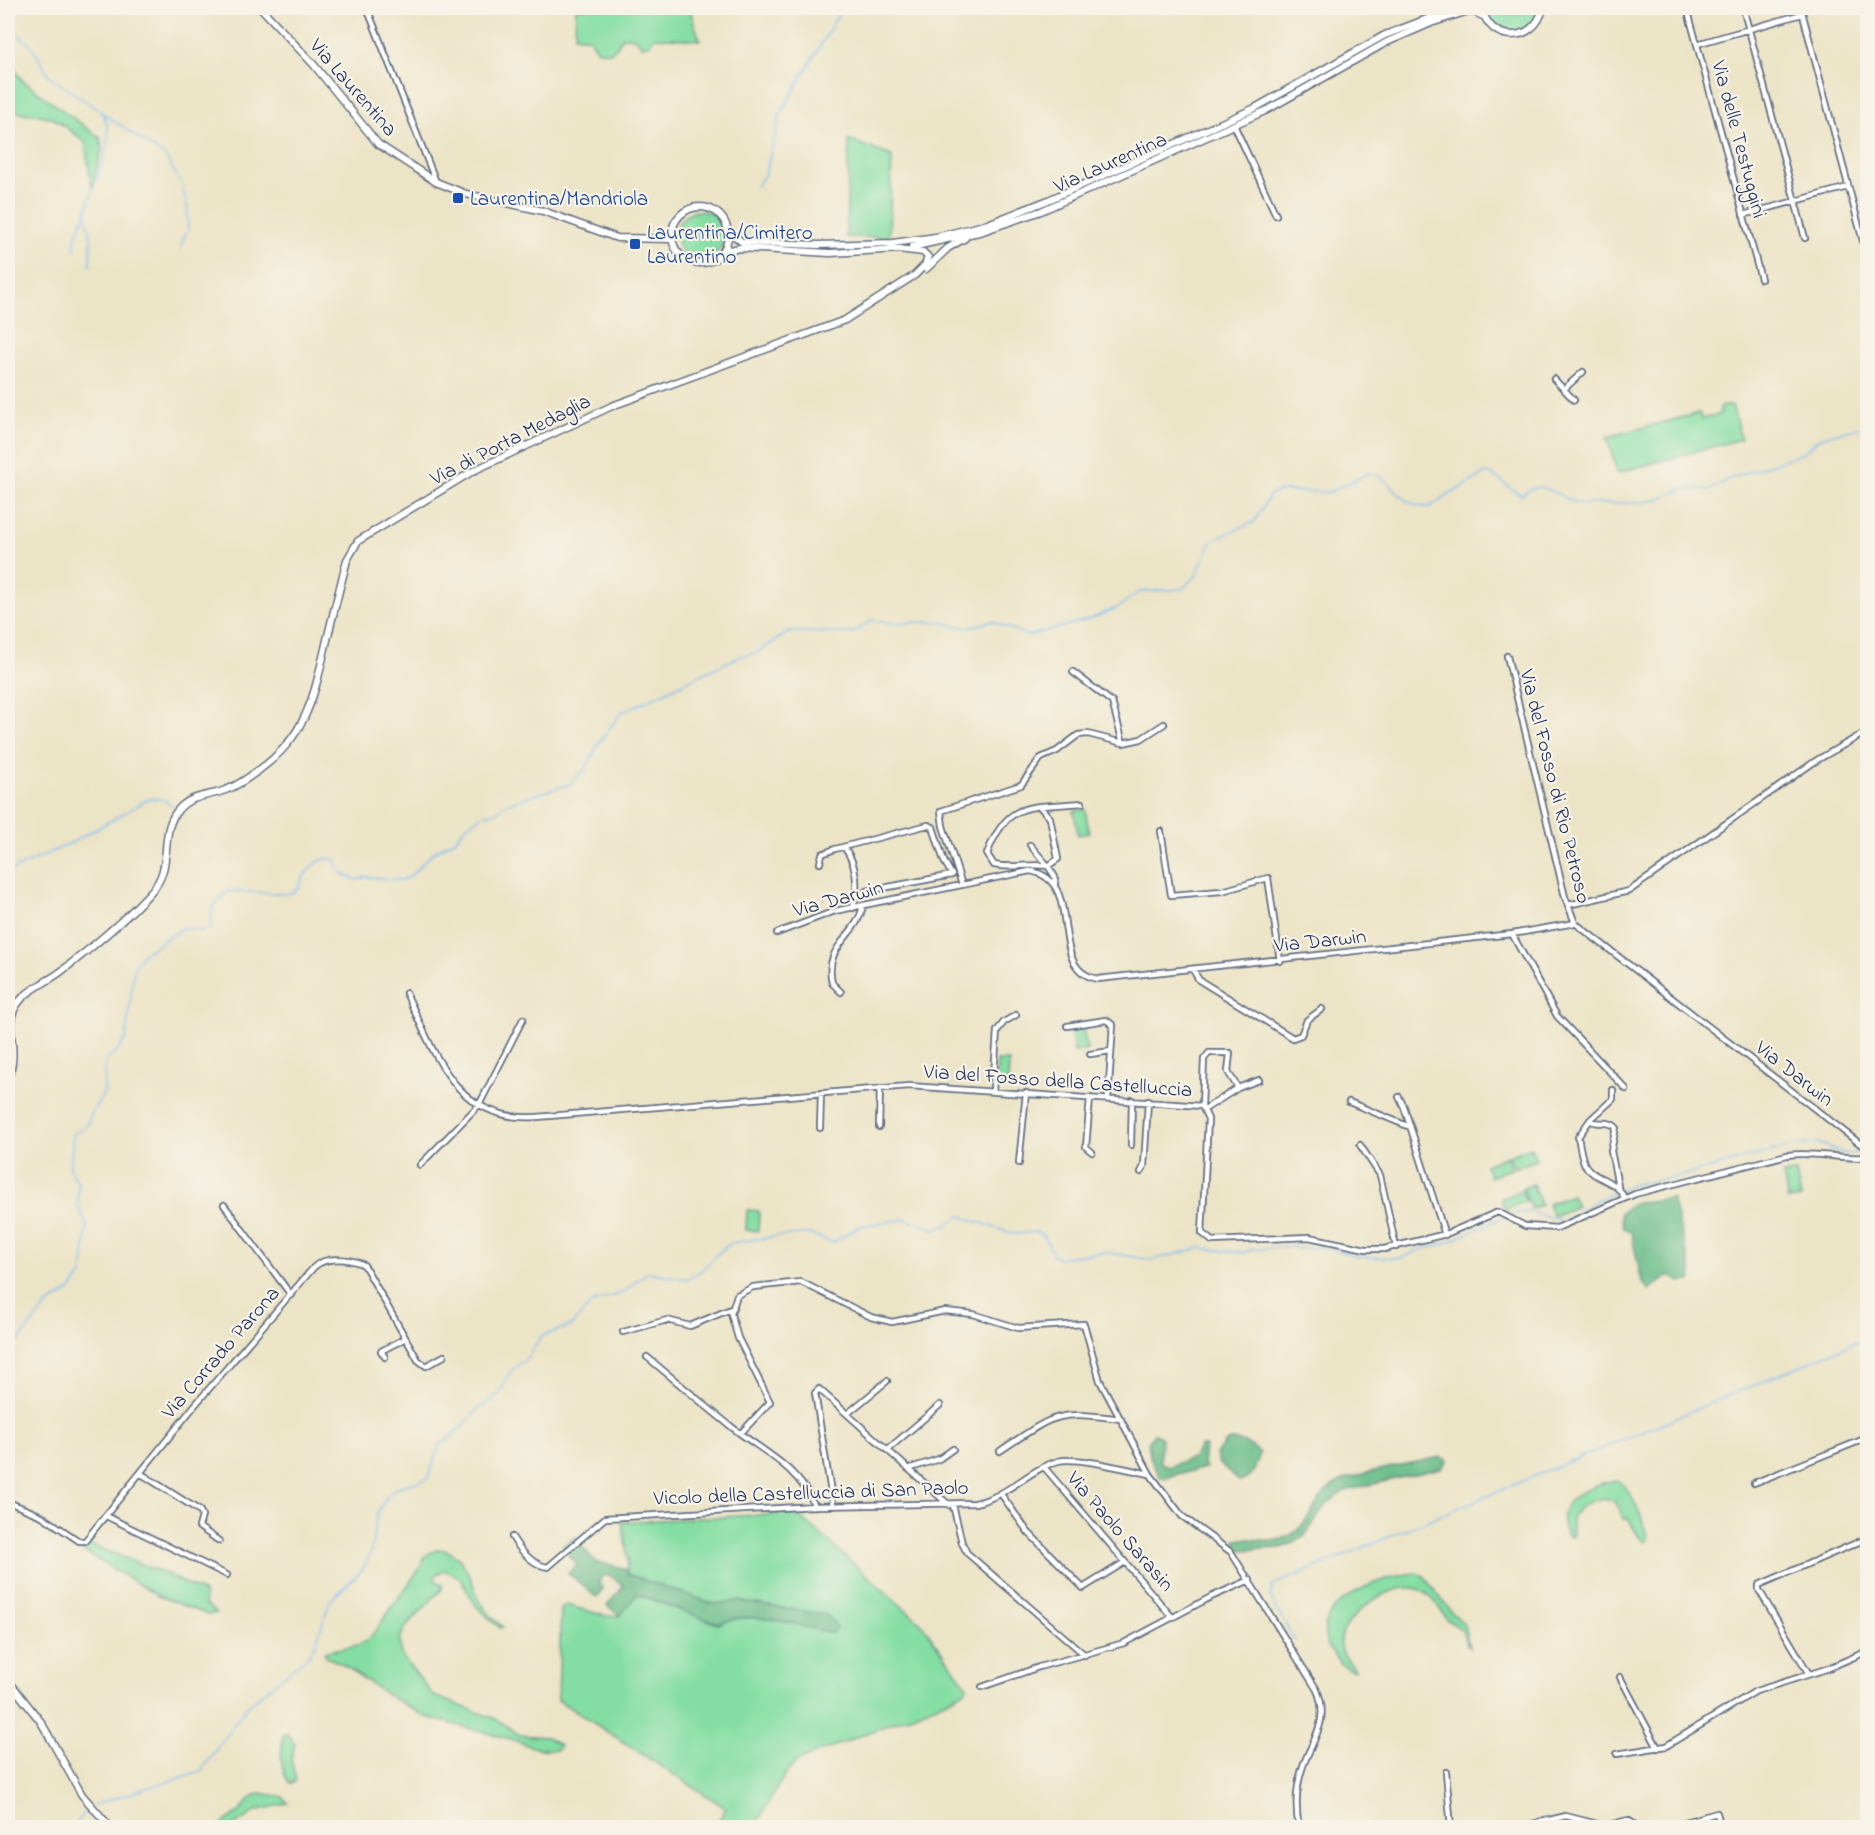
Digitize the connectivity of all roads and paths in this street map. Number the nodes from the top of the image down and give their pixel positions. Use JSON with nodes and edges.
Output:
{"nodes":[{"id":1,"x":261,"y":8,"type":"edge"},
{"id":2,"x":367,"y":8,"type":"edge"},
{"id":3,"x":1456,"y":8,"type":"edge"},
{"id":4,"x":1482,"y":8,"type":"edge"},
{"id":5,"x":1543,"y":8,"type":"edge"},
{"id":6,"x":1687,"y":8,"type":"edge"},
{"id":7,"x":1743,"y":8,"type":"edge"},
{"id":8,"x":1801,"y":8,"type":"edge"},
{"id":9,"x":1802,"y":14,"type":"junction"},
{"id":10,"x":1484,"y":16,"type":"junction"},
{"id":11,"x":1749,"y":29,"type":"junction"},
{"id":12,"x":1697,"y":44,"type":"junction"},
{"id":13,"x":1234,"y":126,"type":"junction"},
{"id":14,"x":436,"y":182,"type":"junction"},
{"id":15,"x":1848,"y":187,"type":"junction"},
{"id":16,"x":1795,"y":201,"type":"junction"},
{"id":17,"x":1276,"y":215,"type":"dead end"},
{"id":18,"x":1743,"y":215,"type":"junction"},
{"id":19,"x":727,"y":230,"type":"junction"},
{"id":20,"x":972,"y":234,"type":"junction"},
{"id":21,"x":1805,"y":238,"type":"dead end"},
{"id":22,"x":672,"y":239,"type":"junction"},
{"id":23,"x":898,"y":249,"type":"junction"},
{"id":24,"x":723,"y":251,"type":"junction"},
{"id":25,"x":1868,"y":260,"type":"edge"},
{"id":26,"x":915,"y":274,"type":"junction"},
{"id":27,"x":1761,"y":279,"type":"dead end"},
{"id":28,"x":1583,"y":372,"type":"dead end"},
{"id":29,"x":1554,"y":379,"type":"dead end"},
{"id":30,"x":1564,"y":389,"type":"junction"},
{"id":31,"x":1574,"y":400,"type":"dead end"},
{"id":32,"x":1507,"y":656,"type":"dead end"},
{"id":33,"x":1073,"y":672,"type":"dead end"},
{"id":34,"x":1164,"y":724,"type":"dead end"},
{"id":35,"x":1868,"y":731,"type":"edge"},
{"id":36,"x":1120,"y":733,"type":"junction"},
{"id":37,"x":1114,"y":743,"type":"junction"},
{"id":38,"x":1123,"y":743,"type":"junction"},
{"id":39,"x":1082,"y":803,"type":"dead end"},
{"id":40,"x":1040,"y":807,"type":"junction"},
{"id":41,"x":1161,"y":831,"type":"dead end"},
{"id":42,"x":1030,"y":845,"type":"dead end"},
{"id":43,"x":844,"y":847,"type":"junction"},
{"id":44,"x":820,"y":863,"type":"dead end"},
{"id":45,"x":1048,"y":866,"type":"junction"},
{"id":46,"x":1055,"y":884,"type":"junction"},
{"id":47,"x":962,"y":885,"type":"junction"},
{"id":48,"x":856,"y":897,"type":"junction"},
{"id":49,"x":863,"y":905,"type":"junction"},
{"id":50,"x":1568,"y":905,"type":"junction"},
{"id":51,"x":853,"y":908,"type":"junction"},
{"id":52,"x":1575,"y":923,"type":"junction"},
{"id":53,"x":777,"y":933,"type":"dead end"},
{"id":54,"x":1512,"y":934,"type":"junction"},
{"id":55,"x":1280,"y":961,"type":"junction"},
{"id":56,"x":1193,"y":970,"type":"junction"},
{"id":57,"x":841,"y":992,"type":"dead end"},
{"id":58,"x":406,"y":993,"type":"dead end"},
{"id":59,"x":1322,"y":1009,"type":"dead end"},
{"id":60,"x":1016,"y":1016,"type":"dead end"},
{"id":61,"x":523,"y":1019,"type":"dead end"},
{"id":62,"x":1067,"y":1026,"type":"dead end"},
{"id":63,"x":1111,"y":1051,"type":"junction"},
{"id":64,"x":1090,"y":1054,"type":"dead end"},
{"id":65,"x":8,"y":1077,"type":"edge"},
{"id":66,"x":1259,"y":1080,"type":"dead end"},
{"id":67,"x":880,"y":1088,"type":"junction"},
{"id":68,"x":1238,"y":1088,"type":"junction"},
{"id":69,"x":1626,"y":1089,"type":"dead end"},
{"id":70,"x":1613,"y":1090,"type":"dead end"},
{"id":71,"x":993,"y":1091,"type":"junction"},
{"id":72,"x":821,"y":1093,"type":"junction"},
{"id":73,"x":1026,"y":1093,"type":"junction"},
{"id":74,"x":1399,"y":1097,"type":"dead end"},
{"id":75,"x":1090,"y":1098,"type":"junction"},
{"id":76,"x":1108,"y":1099,"type":"junction"},
{"id":77,"x":1132,"y":1100,"type":"junction"},
{"id":78,"x":1148,"y":1101,"type":"junction"},
{"id":79,"x":1349,"y":1102,"type":"dead end"},
{"id":80,"x":479,"y":1104,"type":"junction"},
{"id":81,"x":1203,"y":1108,"type":"junction"},
{"id":82,"x":1590,"y":1120,"type":"junction"},
{"id":83,"x":879,"y":1127,"type":"dead end"},
{"id":84,"x":1410,"y":1127,"type":"junction"},
{"id":85,"x":820,"y":1128,"type":"dead end"},
{"id":86,"x":1131,"y":1145,"type":"dead end"},
{"id":87,"x":1360,"y":1145,"type":"dead end"},
{"id":88,"x":1868,"y":1150,"type":"edge"},
{"id":89,"x":1092,"y":1152,"type":"dead end"},
{"id":90,"x":1868,"y":1158,"type":"edge"},
{"id":91,"x":1019,"y":1163,"type":"dead end"},
{"id":92,"x":420,"y":1165,"type":"dead end"},
{"id":93,"x":1141,"y":1172,"type":"dead end"},
{"id":94,"x":1619,"y":1188,"type":"junction"},
{"id":95,"x":1624,"y":1198,"type":"junction"},
{"id":96,"x":224,"y":1205,"type":"dead end"},
{"id":97,"x":1445,"y":1235,"type":"junction"},
{"id":98,"x":1396,"y":1247,"type":"junction"},
{"id":99,"x":291,"y":1295,"type":"junction"},
{"id":100,"x":731,"y":1309,"type":"junction"},
{"id":101,"x":623,"y":1332,"type":"dead end"},
{"id":102,"x":404,"y":1339,"type":"junction"},
{"id":103,"x":444,"y":1356,"type":"dead end"},
{"id":104,"x":385,"y":1357,"type":"dead end"},
{"id":105,"x":647,"y":1357,"type":"dead end"},
{"id":106,"x":887,"y":1381,"type":"dead end"},
{"id":107,"x":940,"y":1405,"type":"dead end"},
{"id":108,"x":848,"y":1414,"type":"junction"},
{"id":109,"x":1121,"y":1419,"type":"junction"},
{"id":110,"x":741,"y":1433,"type":"junction"},
{"id":111,"x":1868,"y":1440,"type":"edge"},
{"id":112,"x":953,"y":1449,"type":"dead end"},
{"id":113,"x":887,"y":1450,"type":"junction"},
{"id":114,"x":1000,"y":1451,"type":"dead end"},
{"id":115,"x":1044,"y":1467,"type":"junction"},
{"id":116,"x":908,"y":1469,"type":"junction"},
{"id":117,"x":140,"y":1473,"type":"junction"},
{"id":118,"x":1150,"y":1474,"type":"junction"},
{"id":119,"x":1754,"y":1483,"type":"dead end"},
{"id":120,"x":1000,"y":1494,"type":"junction"},
{"id":121,"x":8,"y":1502,"type":"edge"},
{"id":122,"x":832,"y":1505,"type":"junction"},
{"id":123,"x":951,"y":1505,"type":"junction"},
{"id":124,"x":815,"y":1506,"type":"junction"},
{"id":125,"x":106,"y":1516,"type":"junction"},
{"id":126,"x":512,"y":1537,"type":"dead end"},
{"id":127,"x":1868,"y":1538,"type":"edge"},
{"id":128,"x":219,"y":1541,"type":"dead end"},
{"id":129,"x":1125,"y":1562,"type":"junction"},
{"id":130,"x":227,"y":1575,"type":"dead end"},
{"id":131,"x":1250,"y":1580,"type":"junction"},
{"id":132,"x":1172,"y":1617,"type":"junction"},
{"id":133,"x":1868,"y":1651,"type":"edge"},
{"id":134,"x":1085,"y":1655,"type":"junction"},
{"id":135,"x":1809,"y":1674,"type":"junction"},
{"id":136,"x":1620,"y":1677,"type":"dead end"},
{"id":137,"x":8,"y":1680,"type":"edge"},
{"id":138,"x":982,"y":1687,"type":"dead end"},
{"id":139,"x":1658,"y":1748,"type":"junction"},
{"id":140,"x":1617,"y":1754,"type":"dead end"},
{"id":141,"x":1446,"y":1772,"type":"dead end"},
{"id":142,"x":111,"y":1827,"type":"edge"},
{"id":143,"x":1299,"y":1827,"type":"edge"},
{"id":144,"x":1450,"y":1827,"type":"edge"},
{"id":145,"x":1516,"y":1827,"type":"edge"},
{"id":146,"x":1640,"y":1827,"type":"edge"},
{"id":147,"x":1662,"y":1827,"type":"edge"},
{"id":148,"x":1721,"y":1827,"type":"edge"}],
"edges":[{"from":1,"to":14,"type":"main road","name":"Via Laurentina"},
{"from":2,"to":14,"type":"street"},
{"from":3,"to":19,"type":"main road","name":"Via Laurentina"},
{"from":4,"to":10,"type":"main road"},
{"from":5,"to":10,"type":"main road"},
{"from":6,"to":12,"type":"street","name":"Via delle Testuggini"},
{"from":7,"to":11,"type":"street"},
{"from":8,"to":9,"type":"street"},
{"from":9,"to":11,"type":"street"},
{"from":9,"to":15,"type":"street"},
{"from":10,"to":13,"type":"main road","name":"Via Laurentina"},
{"from":11,"to":12,"type":"street"},
{"from":11,"to":16,"type":"street"},
{"from":12,"to":18,"type":"street","name":"Via delle Testuggini"},
{"from":13,"to":17,"type":"street"},
{"from":13,"to":20,"type":"main road","name":"Via Laurentina"},
{"from":14,"to":22,"type":"main road","name":"Via Laurentina"},
{"from":15,"to":16,"type":"street"},
{"from":15,"to":25,"type":"street"},
{"from":16,"to":18,"type":"street"},
{"from":16,"to":21,"type":"street"},
{"from":18,"to":27,"type":"street","name":"Via delle Testuggini"},
{"from":19,"to":22,"type":"main road"},
{"from":19,"to":24,"type":"main road"},
{"from":20,"to":23,"type":"main road","name":"Via Laurentina"},
{"from":20,"to":26,"type":"main road","name":"Via di Porta Medaglia"},
{"from":22,"to":24,"type":"main road"},
{"from":23,"to":24,"type":"main road","name":"Via Laurentina"},
{"from":23,"to":26,"type":"main road"},
{"from":26,"to":65,"type":"main road","name":"Via di Porta Medaglia"},
{"from":28,"to":30,"type":"street"},
{"from":29,"to":30,"type":"street"},
{"from":30,"to":31,"type":"street"},
{"from":32,"to":50,"type":"street","name":"Via del Fosso di Rio Petroso"},
{"from":33,"to":36,"type":"street"},
{"from":34,"to":38,"type":"street"},
{"from":35,"to":50,"type":"street"},
{"from":36,"to":37,"type":"street"},
{"from":36,"to":38,"type":"street"},
{"from":37,"to":38,"type":"street"},
{"from":37,"to":47,"type":"street"},
{"from":39,"to":40,"type":"street"},
{"from":40,"to":45,"type":"street"},
{"from":40,"to":45,"type":"street"},
{"from":41,"to":55,"type":"street"},
{"from":42,"to":45,"type":"street"},
{"from":43,"to":44,"type":"street"},
{"from":43,"to":48,"type":"street"},
{"from":43,"to":48,"type":"street"},
{"from":45,"to":46,"type":"street"},
{"from":46,"to":47,"type":"street","name":"Via Darwin"},
{"from":46,"to":56,"type":"street","name":"Via Darwin"},
{"from":47,"to":49,"type":"street","name":"Via Darwin"},
{"from":48,"to":51,"type":"street"},
{"from":49,"to":51,"type":"street","name":"Via Darwin"},
{"from":49,"to":57,"type":"street"},
{"from":50,"to":52,"type":"street","name":"Via del Fosso di Rio Petroso"},
{"from":51,"to":53,"type":"street","name":"Via Darwin"},
{"from":52,"to":54,"type":"street","name":"Via Darwin"},
{"from":52,"to":88,"type":"street","name":"Via Darwin"},
{"from":54,"to":55,"type":"street","name":"Via Darwin"},
{"from":54,"to":69,"type":"street"},
{"from":55,"to":56,"type":"street","name":"Via Darwin"},
{"from":56,"to":59,"type":"street"},
{"from":58,"to":80,"type":"street","name":"Via del Fosso della Castelluccia"},
{"from":60,"to":71,"type":"street"},
{"from":61,"to":80,"type":"street"},
{"from":62,"to":63,"type":"street"},
{"from":63,"to":64,"type":"street"},
{"from":63,"to":76,"type":"street"},
{"from":66,"to":68,"type":"street"},
{"from":67,"to":71,"type":"street","name":"Via del Fosso della Castelluccia"},
{"from":67,"to":72,"type":"street","name":"Via del Fosso della Castelluccia"},
{"from":67,"to":83,"type":"street"},
{"from":68,"to":81,"type":"street"},
{"from":68,"to":81,"type":"street"},
{"from":70,"to":82,"type":"street"},
{"from":71,"to":73,"type":"street","name":"Via del Fosso della Castelluccia"},
{"from":72,"to":80,"type":"street","name":"Via del Fosso della Castelluccia"},
{"from":72,"to":85,"type":"street"},
{"from":73,"to":75,"type":"street","name":"Via del Fosso della Castelluccia"},
{"from":73,"to":91,"type":"street"},
{"from":74,"to":84,"type":"street"},
{"from":75,"to":76,"type":"street","name":"Via del Fosso della Castelluccia"},
{"from":75,"to":89,"type":"street"},
{"from":76,"to":77,"type":"street","name":"Via del Fosso della Castelluccia"},
{"from":77,"to":78,"type":"street","name":"Via del Fosso della Castelluccia"},
{"from":77,"to":86,"type":"street"},
{"from":78,"to":81,"type":"street","name":"Via del Fosso della Castelluccia"},
{"from":78,"to":93,"type":"street"},
{"from":79,"to":84,"type":"street"},
{"from":80,"to":92,"type":"street"},
{"from":81,"to":98,"type":"street","name":"Via del Fosso della Castelluccia"},
{"from":82,"to":94,"type":"street"},
{"from":82,"to":94,"type":"street"},
{"from":84,"to":97,"type":"street"},
{"from":87,"to":98,"type":"street"},
{"from":90,"to":95,"type":"street","name":"Via del Fosso della Castelluccia"},
{"from":94,"to":95,"type":"street"},
{"from":95,"to":97,"type":"street","name":"Via del Fosso della Castelluccia"},
{"from":96,"to":99,"type":"street"},
{"from":97,"to":98,"type":"street","name":"Via del Fosso della Castelluccia"},
{"from":99,"to":102,"type":"street","name":"Via Corrado Parona"},
{"from":99,"to":117,"type":"street","name":"Via Corrado Parona"},
{"from":100,"to":101,"type":"street"},
{"from":100,"to":109,"type":"street"},
{"from":100,"to":110,"type":"street"},
{"from":102,"to":103,"type":"street","name":"Via Corrado Parona"},
{"from":102,"to":104,"type":"street"},
{"from":105,"to":110,"type":"street"},
{"from":106,"to":108,"type":"street"},
{"from":107,"to":113,"type":"street"},
{"from":108,"to":113,"type":"street"},
{"from":108,"to":122,"type":"street"},
{"from":109,"to":114,"type":"street"},
{"from":109,"to":118,"type":"street"},
{"from":110,"to":124,"type":"street"},
{"from":111,"to":119,"type":"street"},
{"from":112,"to":116,"type":"street"},
{"from":113,"to":116,"type":"street"},
{"from":115,"to":118,"type":"street","name":"Vicolo della Castelluccia di San Paolo"},
{"from":115,"to":120,"type":"street","name":"Vicolo della Castelluccia di San Paolo"},
{"from":115,"to":129,"type":"street","name":"Via Paolo Sarasin"},
{"from":116,"to":123,"type":"street"},
{"from":117,"to":125,"type":"street","name":"Via Corrado Parona"},
{"from":117,"to":128,"type":"street"},
{"from":118,"to":131,"type":"street"},
{"from":120,"to":123,"type":"street","name":"Vicolo della Castelluccia di San Paolo"},
{"from":120,"to":129,"type":"street"},
{"from":121,"to":125,"type":"street","name":"Via Corrado Parona"},
{"from":122,"to":123,"type":"street","name":"Vicolo della Castelluccia di San Paolo"},
{"from":122,"to":124,"type":"street","name":"Vicolo della Castelluccia di San Paolo"},
{"from":123,"to":134,"type":"street"},
{"from":124,"to":126,"type":"street","name":"Vicolo della Castelluccia di San Paolo"},
{"from":125,"to":130,"type":"street"},
{"from":127,"to":135,"type":"street"},
{"from":129,"to":132,"type":"street","name":"Via Paolo Sarasin"},
{"from":131,"to":132,"type":"street"},
{"from":131,"to":143,"type":"street"},
{"from":132,"to":134,"type":"street"},
{"from":133,"to":135,"type":"street"},
{"from":134,"to":138,"type":"street"},
{"from":135,"to":139,"type":"street"},
{"from":136,"to":139,"type":"street"},
{"from":137,"to":142,"type":"main road"},
{"from":139,"to":140,"type":"street"},
{"from":141,"to":144,"type":"street"},
{"from":145,"to":146,"type":"street"},
{"from":147,"to":148,"type":"street"}]}
